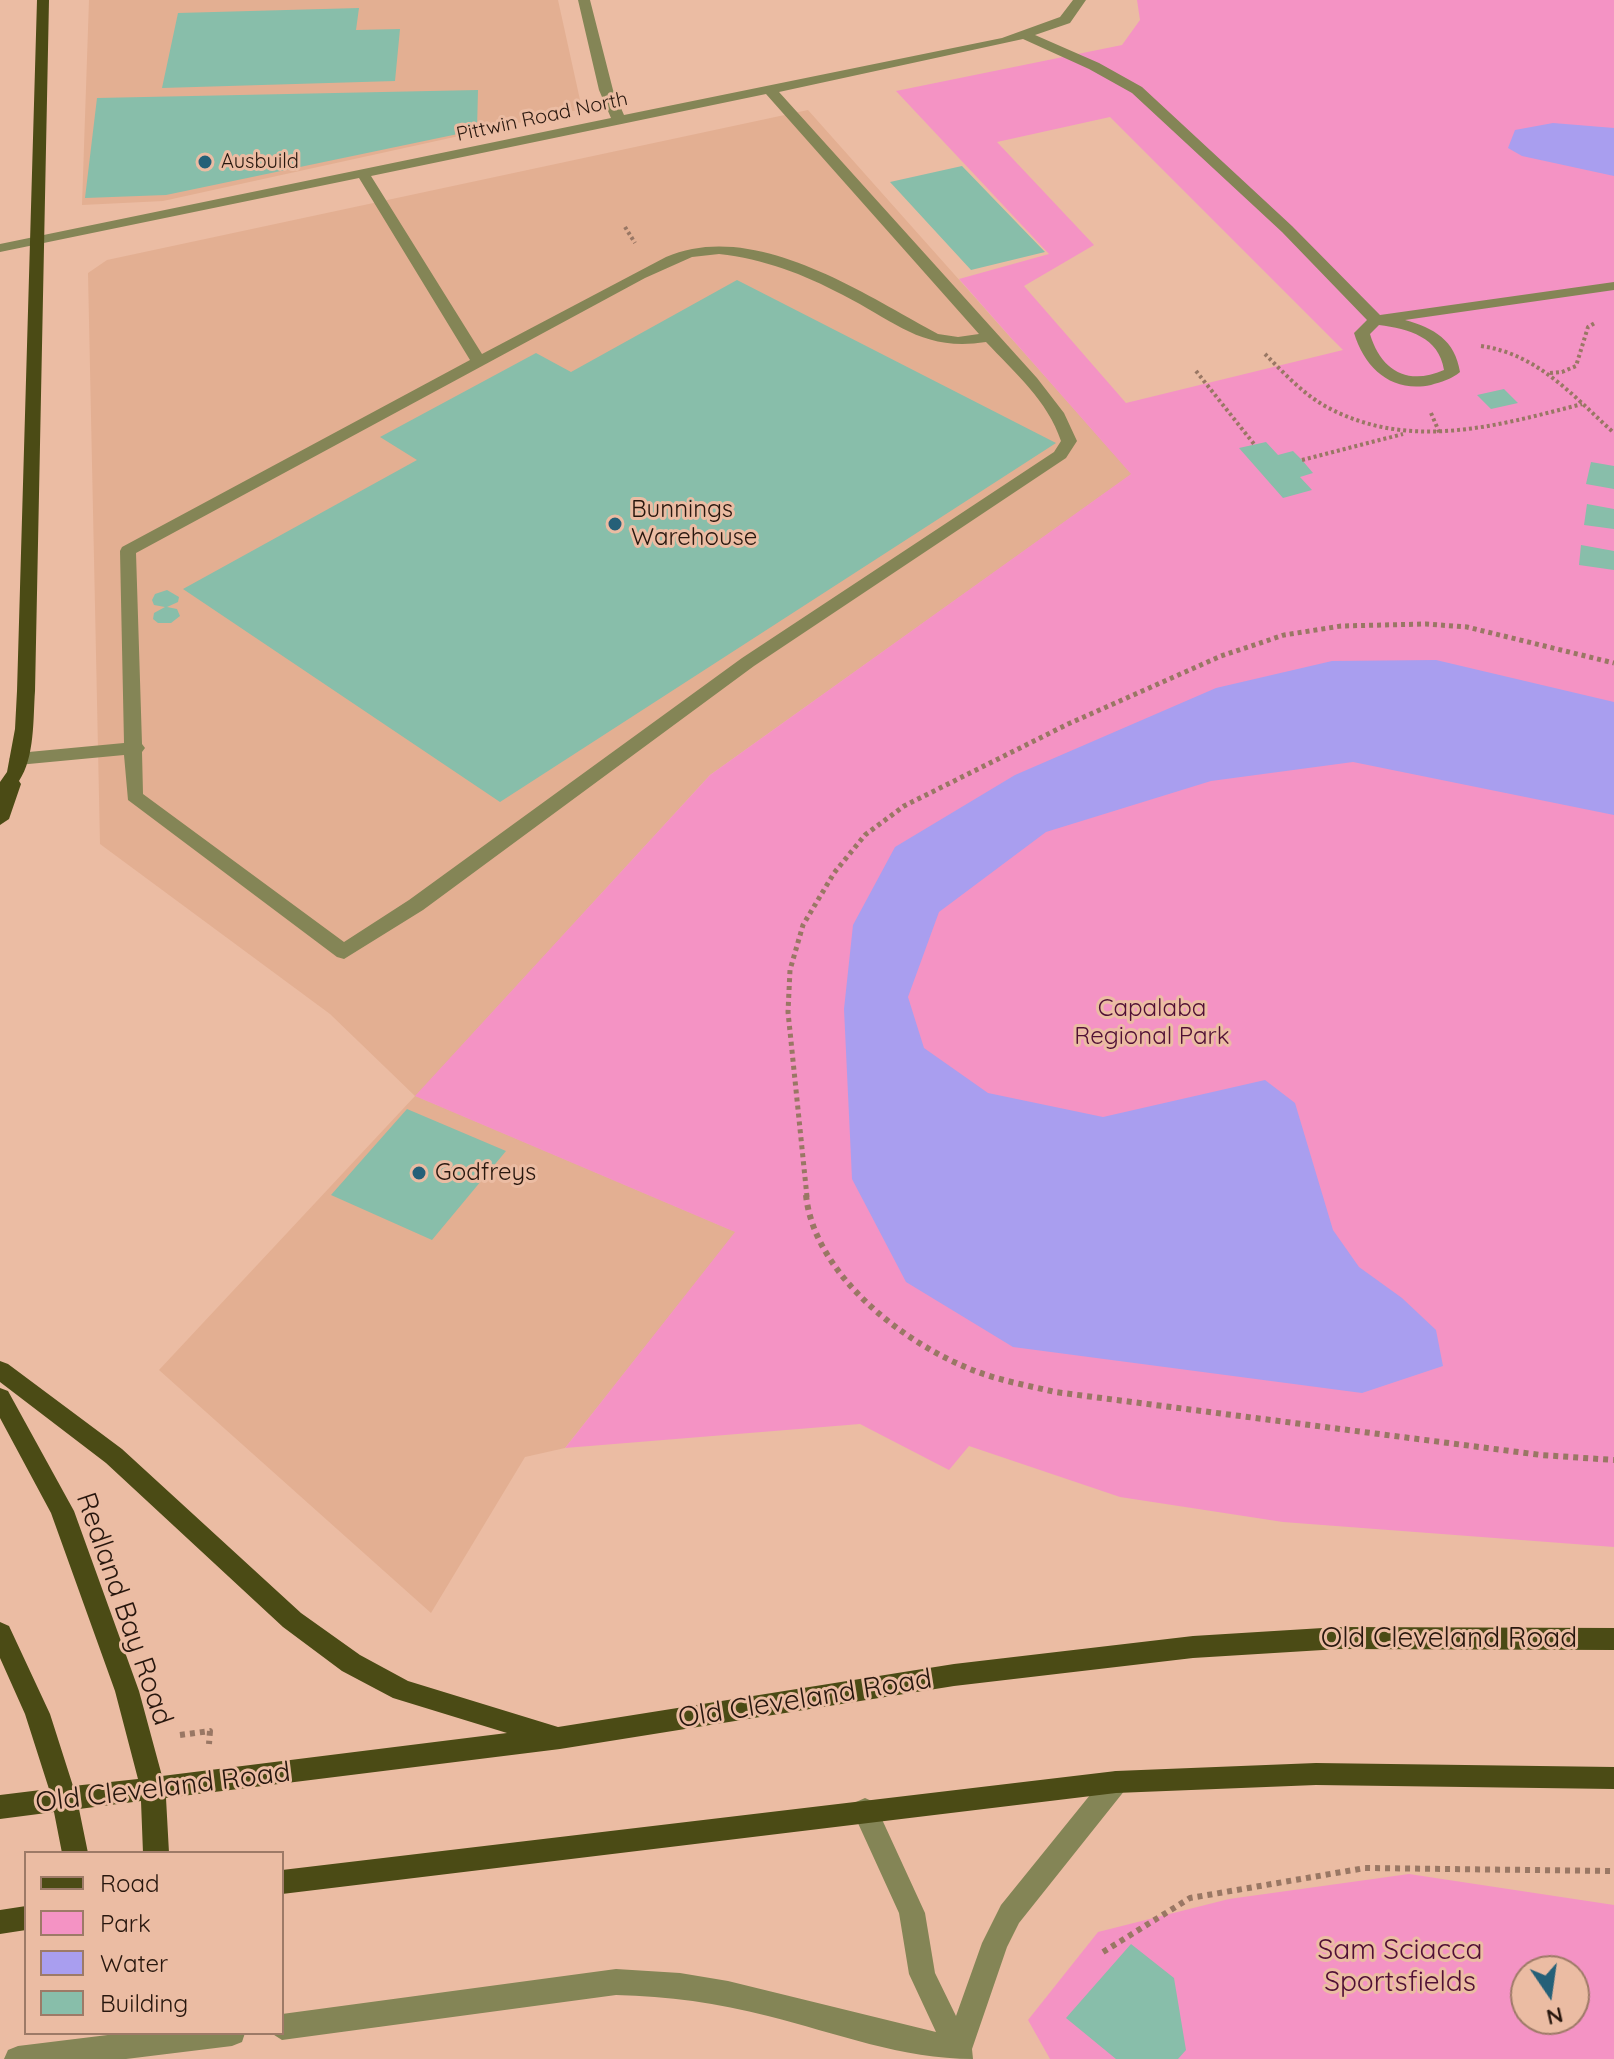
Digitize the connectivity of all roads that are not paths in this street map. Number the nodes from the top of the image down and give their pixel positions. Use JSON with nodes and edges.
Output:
{"nodes":[{"id":1,"x":43,"y":0,"type":"edge"},
{"id":2,"x":584,"y":0,"type":"edge"},
{"id":3,"x":1080,"y":0,"type":"edge"},
{"id":4,"x":1027,"y":36,"type":"junction"},
{"id":5,"x":770,"y":90,"type":"junction"},
{"id":6,"x":620,"y":122,"type":"junction"},
{"id":7,"x":364,"y":175,"type":"junction"},
{"id":8,"x":37,"y":241,"type":"junction"},
{"id":9,"x":0,"y":248,"type":"edge"},
{"id":10,"x":1614,"y":286,"type":"edge"},
{"id":11,"x":1376,"y":320,"type":"junction"},
{"id":12,"x":990,"y":337,"type":"junction"},
{"id":13,"x":479,"y":362,"type":"junction"},
{"id":14,"x":136,"y":748,"type":"junction"},
{"id":15,"x":17,"y":766,"type":"junction"},
{"id":16,"x":0,"y":796,"type":"edge"},
{"id":17,"x":0,"y":819,"type":"edge"},
{"id":18,"x":0,"y":1370,"type":"edge"},
{"id":19,"x":0,"y":1397,"type":"edge"},
{"id":20,"x":0,"y":1633,"type":"edge"},
{"id":21,"x":1614,"y":1639,"type":"edge"},
{"id":22,"x":560,"y":1738,"type":"junction"},
{"id":23,"x":1614,"y":1778,"type":"edge"},
{"id":24,"x":1116,"y":1782,"type":"junction"},
{"id":25,"x":153,"y":1788,"type":"junction"},
{"id":26,"x":66,"y":1799,"type":"junction"},
{"id":27,"x":0,"y":1807,"type":"edge"},
{"id":28,"x":865,"y":1810,"type":"junction"},
{"id":29,"x":75,"y":1851,"type":"edge"},
{"id":30,"x":156,"y":1851,"type":"edge"},
{"id":31,"x":284,"y":1882,"type":"edge"},
{"id":32,"x":24,"y":1918,"type":"edge"},
{"id":33,"x":0,"y":1922,"type":"edge"},
{"id":34,"x":284,"y":2027,"type":"edge"},
{"id":35,"x":216,"y":2035,"type":"edge"},
{"id":36,"x":960,"y":2054,"type":"edge"},
{"id":37,"x":18,"y":2059,"type":"edge"}],
"edges":[{"from":1,"to":8,"type":"main road"},
{"from":2,"to":6,"type":"street"},
{"from":3,"to":4,"type":"street","name":"Pittwin Road North"},
{"from":4,"to":5,"type":"street","name":"Pittwin Road North"},
{"from":4,"to":11,"type":"street"},
{"from":5,"to":6,"type":"street","name":"Pittwin Road North"},
{"from":5,"to":12,"type":"street"},
{"from":6,"to":7,"type":"street","name":"Pittwin Road North"},
{"from":7,"to":8,"type":"street","name":"Pittwin Road North"},
{"from":7,"to":13,"type":"street"},
{"from":8,"to":9,"type":"street","name":"Pittwin Road North"},
{"from":8,"to":15,"type":"main road"},
{"from":10,"to":11,"type":"street"},
{"from":11,"to":11,"type":"street"},
{"from":12,"to":13,"type":"street"},
{"from":12,"to":14,"type":"street"},
{"from":13,"to":14,"type":"street"},
{"from":14,"to":15,"type":"street"},
{"from":15,"to":16,"type":"main road"},
{"from":15,"to":17,"type":"main road"},
{"from":18,"to":22,"type":"main road"},
{"from":19,"to":25,"type":"main road","name":"Redland Bay Road"},
{"from":20,"to":26,"type":"main road"},
{"from":21,"to":22,"type":"main road","name":"Old Cleveland Road"},
{"from":22,"to":25,"type":"main road","name":"Old Cleveland Road"},
{"from":23,"to":24,"type":"main road"},
{"from":24,"to":28,"type":"main road"},
{"from":24,"to":36,"type":"street"},
{"from":25,"to":26,"type":"main road","name":"Old Cleveland Road"},
{"from":25,"to":30,"type":"main road","name":"Redland Bay Road"},
{"from":26,"to":27,"type":"main road","name":"Old Cleveland Road"},
{"from":26,"to":29,"type":"main road"},
{"from":28,"to":31,"type":"main road"},
{"from":28,"to":36,"type":"street"},
{"from":32,"to":33,"type":"main road"},
{"from":34,"to":36,"type":"street"},
{"from":35,"to":37,"type":"street"}]}
